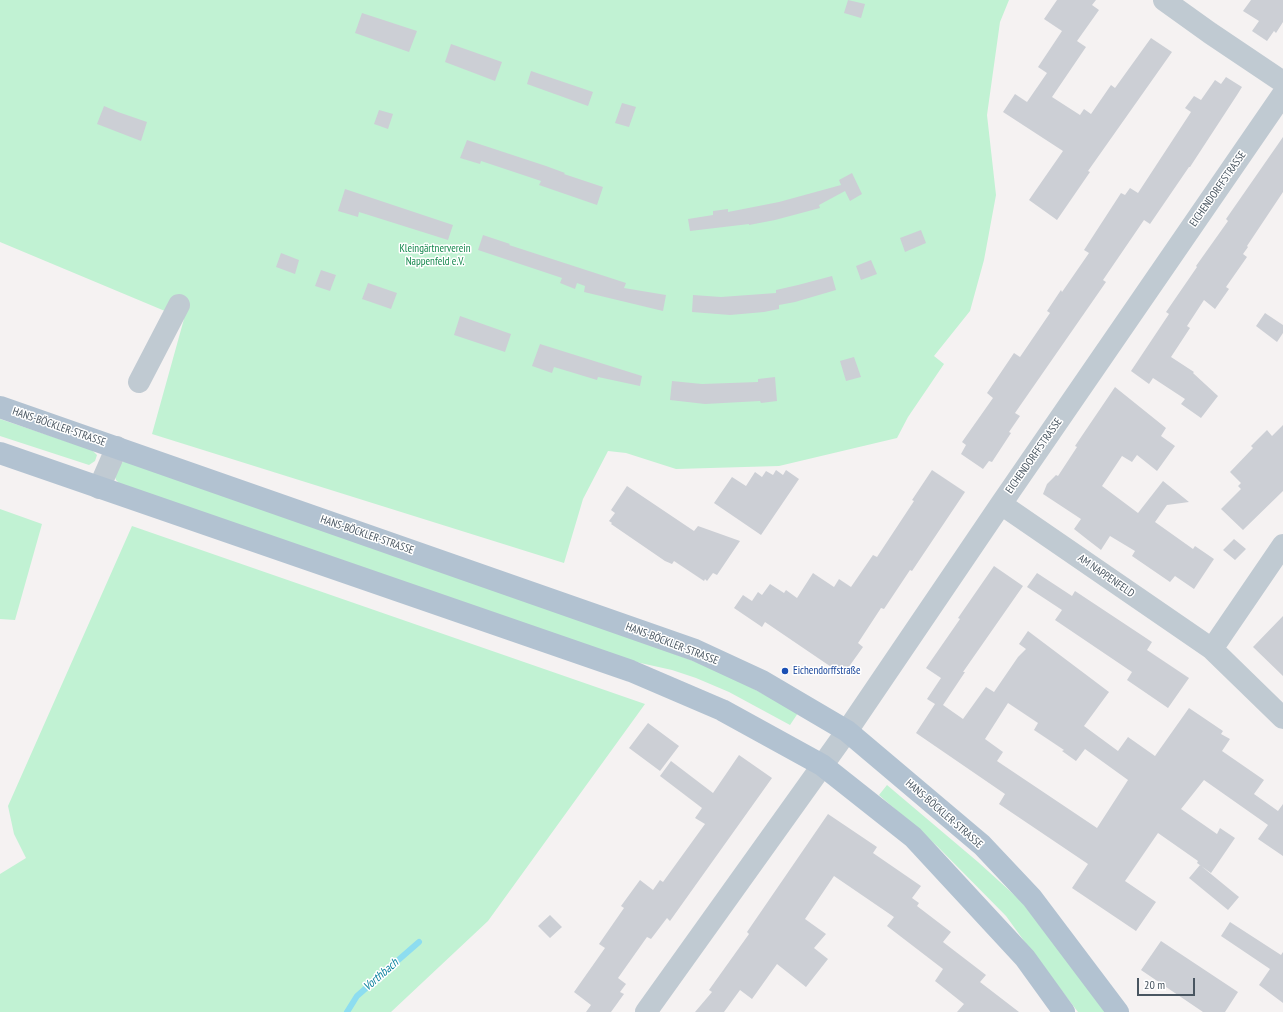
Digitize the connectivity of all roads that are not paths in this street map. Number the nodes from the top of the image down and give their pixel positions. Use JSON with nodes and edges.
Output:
{"nodes":[{"id":1,"x":1164,"y":0,"type":"edge"},
{"id":2,"x":1283,"y":82,"type":"edge"},
{"id":3,"x":1283,"y":94,"type":"edge"},
{"id":4,"x":179,"y":305,"type":"dead end"},
{"id":5,"x":139,"y":382,"type":"dead end"},
{"id":6,"x":0,"y":407,"type":"edge"},
{"id":7,"x":117,"y":447,"type":"junction"},
{"id":8,"x":0,"y":453,"type":"edge"},
{"id":9,"x":99,"y":488,"type":"junction"},
{"id":10,"x":1001,"y":504,"type":"junction"},
{"id":11,"x":1283,"y":545,"type":"edge"},
{"id":12,"x":1212,"y":649,"type":"junction"},
{"id":13,"x":1283,"y":718,"type":"edge"},
{"id":14,"x":847,"y":731,"type":"junction"},
{"id":15,"x":822,"y":765,"type":"junction"},
{"id":16,"x":646,"y":1012,"type":"edge"},
{"id":17,"x":1064,"y":1012,"type":"edge"},
{"id":18,"x":1118,"y":1012,"type":"edge"}],
"edges":[{"from":1,"to":2,"type":"street"},
{"from":3,"to":10,"type":"street","name":"EICHENDORFFSTRASSE"},
{"from":4,"to":5,"type":"street"},
{"from":6,"to":7,"type":"main road","name":"HANS-BÖCKLER-STRASSE"},
{"from":7,"to":9,"type":"street","name":"HANS-BÖCKLER-STRASSE"},
{"from":7,"to":14,"type":"main road","name":"HANS-BÖCKLER-STRASSE"},
{"from":8,"to":9,"type":"main road"},
{"from":9,"to":15,"type":"main road"},
{"from":10,"to":12,"type":"street","name":"AM NAPPENFELD"},
{"from":10,"to":14,"type":"street","name":"EICHENDORFFSTRASSE"},
{"from":11,"to":12,"type":"street"},
{"from":12,"to":13,"type":"street","name":"AM NAPPENFELD"},
{"from":14,"to":15,"type":"street","name":"EICHENDORFFSTRASSE"},
{"from":14,"to":18,"type":"main road","name":"HANS-BÖCKLER-STRASSE"},
{"from":15,"to":16,"type":"street","name":"EICHENDORFFSTRASSE"},
{"from":15,"to":17,"type":"main road"}]}
